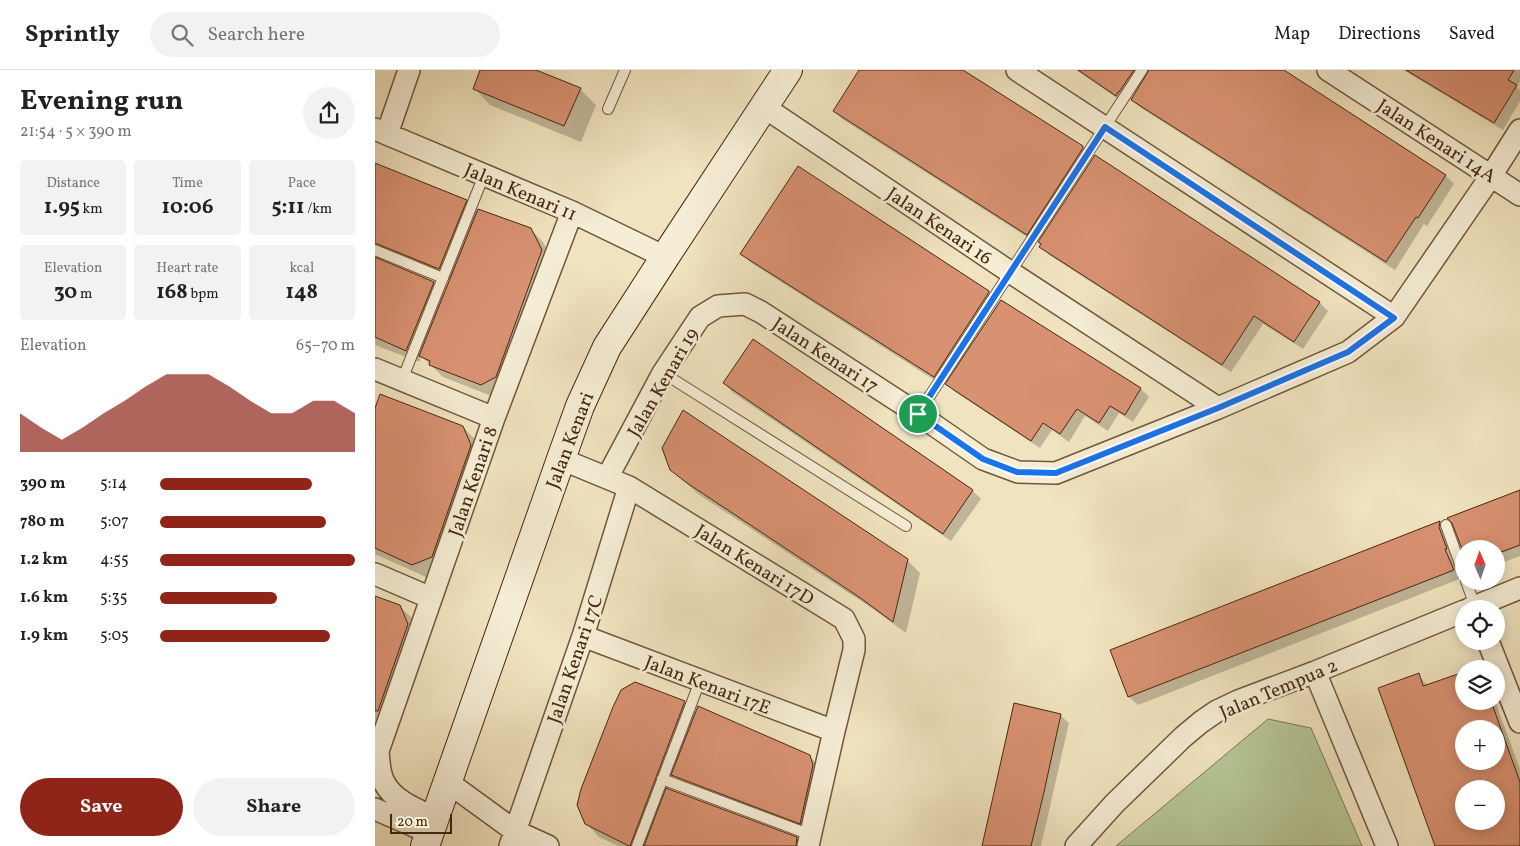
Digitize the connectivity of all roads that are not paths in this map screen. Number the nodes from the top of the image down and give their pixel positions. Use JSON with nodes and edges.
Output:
{"nodes":[{"id":1,"x":409,"y":70,"type":"edge"},
{"id":2,"x":625,"y":70,"type":"edge"},
{"id":3,"x":788,"y":70,"type":"edge"},
{"id":4,"x":1017,"y":70,"type":"edge"},
{"id":5,"x":1142,"y":70,"type":"edge"},
{"id":6,"x":1328,"y":70,"type":"edge"},
{"id":7,"x":764,"y":107,"type":"junction"},
{"id":8,"x":608,"y":109,"type":"dead end"},
{"id":9,"x":1105,"y":127,"type":"junction"},
{"id":10,"x":1520,"y":130,"type":"edge"},
{"id":11,"x":381,"y":132,"type":"edge"},
{"id":12,"x":484,"y":175,"type":"junction"},
{"id":13,"x":1491,"y":176,"type":"junction"},
{"id":14,"x":1520,"y":195,"type":"edge"},
{"id":15,"x":572,"y":212,"type":"junction"},
{"id":16,"x":375,"y":250,"type":"edge"},
{"id":17,"x":665,"y":256,"type":"junction"},
{"id":18,"x":1010,"y":272,"type":"junction"},
{"id":19,"x":443,"y":278,"type":"junction"},
{"id":20,"x":761,"y":312,"type":"joint"},
{"id":21,"x":1394,"y":318,"type":"junction"},
{"id":22,"x":376,"y":371,"type":"edge"},
{"id":23,"x":663,"y":373,"type":"junction"},
{"id":24,"x":403,"y":380,"type":"junction"},
{"id":25,"x":1218,"y":408,"type":"junction"},
{"id":26,"x":918,"y":414,"type":"junction"},
{"id":27,"x":494,"y":418,"type":"junction"},
{"id":28,"x":561,"y":459,"type":"junction"},
{"id":29,"x":607,"y":478,"type":"junction"},
{"id":30,"x":629,"y":487,"type":"junction"},
{"id":31,"x":1446,"y":525,"type":"dead end"},
{"id":32,"x":906,"y":526,"type":"dead end"},
{"id":33,"x":1455,"y":550,"type":"edge"},
{"id":34,"x":375,"y":574,"type":"edge"},
{"id":35,"x":1520,"y":588,"type":"edge"},
{"id":36,"x":431,"y":598,"type":"junction"},
{"id":37,"x":1492,"y":600,"type":"edge"},
{"id":38,"x":1455,"y":615,"type":"edge"},
{"id":39,"x":583,"y":636,"type":"junction"},
{"id":40,"x":1492,"y":650,"type":"edge"},
{"id":41,"x":1315,"y":672,"type":"junction"},
{"id":42,"x":700,"y":681,"type":"junction"},
{"id":43,"x":1520,"y":722,"type":"edge"},
{"id":44,"x":834,"y":731,"type":"junction"},
{"id":45,"x":376,"y":752,"type":"edge"},
{"id":46,"x":662,"y":779,"type":"junction"},
{"id":47,"x":449,"y":783,"type":"junction"},
{"id":48,"x":375,"y":810,"type":"edge"},
{"id":49,"x":430,"y":832,"type":"edge"},
{"id":50,"x":512,"y":838,"type":"edge"},
{"id":51,"x":810,"y":841,"type":"edge"},
{"id":52,"x":548,"y":846,"type":"edge"},
{"id":53,"x":637,"y":846,"type":"edge"},
{"id":54,"x":1076,"y":846,"type":"edge"},
{"id":55,"x":1387,"y":846,"type":"edge"}],
"edges":[{"from":1,"to":11,"type":"street"},
{"from":2,"to":8,"type":"lane"},
{"from":3,"to":7,"type":"street","name":"Jalan Kenari"},
{"from":4,"to":9,"type":"street"},
{"from":5,"to":9,"type":"lane"},
{"from":6,"to":13,"type":"street","name":"Jalan Kenari 14A"},
{"from":7,"to":17,"type":"street","name":"Jalan Kenari"},
{"from":7,"to":18,"type":"street","name":"Jalan Kenari 16"},
{"from":9,"to":18,"type":"lane"},
{"from":9,"to":21,"type":"street"},
{"from":10,"to":13,"type":"street","name":"Jalan Kenari 17"},
{"from":11,"to":12,"type":"street","name":"Jalan Kenari 11"},
{"from":12,"to":15,"type":"street","name":"Jalan Kenari 11"},
{"from":12,"to":19,"type":"lane"},
{"from":13,"to":14,"type":"street","name":"Jalan Kenari 14A"},
{"from":13,"to":21,"type":"street","name":"Jalan Kenari 17"},
{"from":15,"to":17,"type":"street","name":"Jalan Kenari 11"},
{"from":15,"to":27,"type":"street","name":"Jalan Kenari 8"},
{"from":16,"to":19,"type":"lane"},
{"from":17,"to":28,"type":"street","name":"Jalan Kenari"},
{"from":18,"to":25,"type":"street","name":"Jalan Kenari 16"},
{"from":18,"to":26,"type":"lane"},
{"from":19,"to":24,"type":"lane"},
{"from":20,"to":23,"type":"street","name":"Jalan Kenari 19"},
{"from":20,"to":26,"type":"street","name":"Jalan Kenari 17"},
{"from":21,"to":25,"type":"street","name":"Jalan Kenari 17"},
{"from":22,"to":24,"type":"street"},
{"from":23,"to":29,"type":"street","name":"Jalan Kenari 19"},
{"from":23,"to":32,"type":"lane"},
{"from":24,"to":27,"type":"street"},
{"from":25,"to":26,"type":"street","name":"Jalan Kenari 17"},
{"from":27,"to":36,"type":"street","name":"Jalan Kenari 8"},
{"from":28,"to":29,"type":"street","name":"Jalan Kenari 17D"},
{"from":28,"to":47,"type":"street","name":"Jalan Kenari"},
{"from":29,"to":30,"type":"street","name":"Jalan Kenari 17D"},
{"from":30,"to":39,"type":"street","name":"Jalan Kenari 17C"},
{"from":30,"to":44,"type":"street","name":"Jalan Kenari 17D"},
{"from":31,"to":33,"type":"lane"},
{"from":34,"to":36,"type":"street"},
{"from":35,"to":37,"type":"street","name":"Jalan Tempua 2"},
{"from":36,"to":45,"type":"street","name":"Jalan Kenari 8"},
{"from":38,"to":41,"type":"street","name":"Jalan Tempua 2"},
{"from":39,"to":42,"type":"street","name":"Jalan Kenari 17E"},
{"from":39,"to":50,"type":"street","name":"Jalan Kenari 17C"},
{"from":40,"to":43,"type":"street"},
{"from":41,"to":54,"type":"street","name":"Jalan Tempua 2"},
{"from":41,"to":55,"type":"street"},
{"from":42,"to":44,"type":"street","name":"Jalan Kenari 17E"},
{"from":42,"to":46,"type":"lane"},
{"from":44,"to":51,"type":"street","name":"Jalan Kenari 17D"},
{"from":45,"to":49,"type":"street","name":"Jalan Kenari 8"},
{"from":46,"to":51,"type":"lane"},
{"from":46,"to":53,"type":"lane"},
{"from":47,"to":49,"type":"street","name":"Jalan Kenari"},
{"from":47,"to":50,"type":"street"},
{"from":48,"to":49,"type":"street"},
{"from":50,"to":52,"type":"street"}]}
